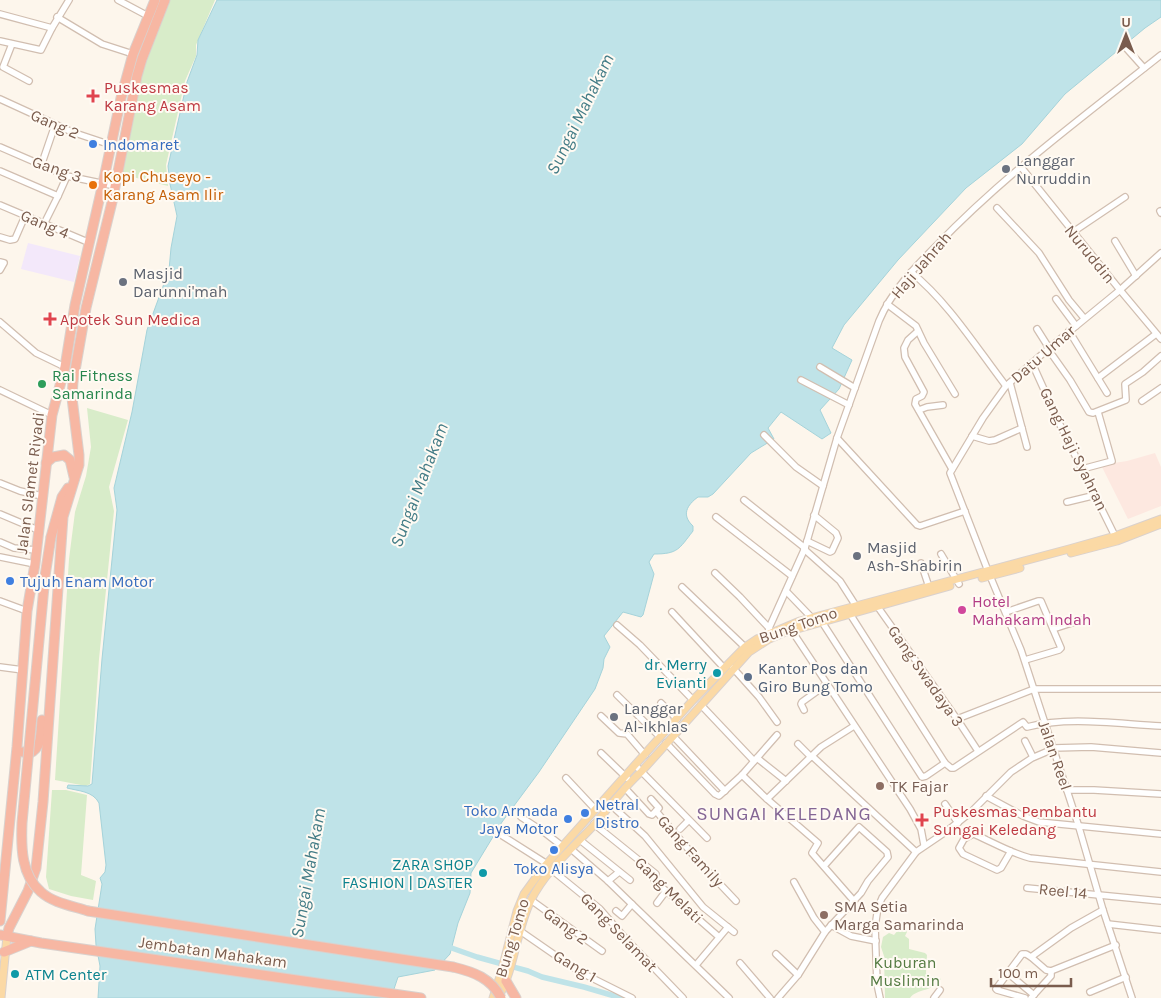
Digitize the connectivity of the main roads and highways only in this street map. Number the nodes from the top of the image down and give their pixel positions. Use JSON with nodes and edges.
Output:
{"nodes":[{"id":1,"x":155,"y":0,"type":"edge"},
{"id":2,"x":165,"y":0,"type":"edge"},
{"id":3,"x":100,"y":198,"type":"junction"},
{"id":4,"x":112,"y":202,"type":"junction"},
{"id":5,"x":46,"y":463,"type":"junction"},
{"id":6,"x":74,"y":480,"type":"junction"},
{"id":7,"x":1161,"y":519,"type":"edge"},
{"id":8,"x":1161,"y":524,"type":"edge"},
{"id":9,"x":1149,"y":527,"type":"junction"},
{"id":10,"x":989,"y":574,"type":"junction"},
{"id":11,"x":875,"y":604,"type":"junction"},
{"id":12,"x":768,"y":634,"type":"junction"},
{"id":13,"x":747,"y":649,"type":"junction"},
{"id":14,"x":53,"y":659,"type":"junction"},
{"id":15,"x":695,"y":699,"type":"junction"},
{"id":16,"x":702,"y":704,"type":"junction"},
{"id":17,"x":17,"y":747,"type":"junction"},
{"id":18,"x":628,"y":778,"type":"junction"},
{"id":19,"x":549,"y":867,"type":"junction"},
{"id":20,"x":1,"y":905,"type":"edge"},
{"id":21,"x":0,"y":921,"type":"edge"},
{"id":22,"x":516,"y":928,"type":"junction"},
{"id":23,"x":3,"y":936,"type":"edge"},
{"id":24,"x":31,"y":941,"type":"junction"},
{"id":25,"x":4,"y":952,"type":"junction"},
{"id":26,"x":506,"y":981,"type":"junction"},
{"id":27,"x":417,"y":997,"type":"edge"},
{"id":28,"x":1,"y":998,"type":"edge"},
{"id":29,"x":493,"y":998,"type":"edge"},
{"id":30,"x":500,"y":998,"type":"edge"},
{"id":31,"x":516,"y":998,"type":"edge"}],
"edges":[{"from":1,"to":3,"type":"highway","name":"Jalan Slamet Riyadi"},
{"from":2,"to":4,"type":"highway","name":"Jalan Slamet Riyadi"},
{"from":3,"to":4,"type":"highway"},
{"from":3,"to":5,"type":"highway","name":"Jalan Slamet Riyadi"},
{"from":4,"to":6,"type":"highway","name":"Jalan Slamet Riyadi"},
{"from":5,"to":6,"type":"highway"},
{"from":5,"to":17,"type":"highway","name":"Jalan Slamet Riyadi"},
{"from":6,"to":14,"type":"highway","name":"Jalan Slamet Riyadi"},
{"from":6,"to":30,"type":"highway","name":"Jalan Slamet Riyadi","bridge":true},
{"from":7,"to":9,"type":"main road","name":"Bung Tomo"},
{"from":8,"to":9,"type":"main road","name":"Bung Tomo"},
{"from":9,"to":10,"type":"main road","name":"Bung Tomo"},
{"from":9,"to":10,"type":"main road","name":"Bung Tomo"},
{"from":10,"to":11,"type":"main road","name":"Bung Tomo"},
{"from":11,"to":12,"type":"main road","name":"Bung Tomo"},
{"from":11,"to":12,"type":"main road","name":"Bung Tomo"},
{"from":12,"to":13,"type":"main road","name":"Bung Tomo"},
{"from":13,"to":15,"type":"main road","name":"Bung Tomo"},
{"from":13,"to":16,"type":"main road","name":"Bung Tomo"},
{"from":14,"to":17,"type":"highway"},
{"from":14,"to":23,"type":"highway","name":"Jalan Slamet Riyadi"},
{"from":15,"to":16,"type":"main road"},
{"from":15,"to":18,"type":"main road","name":"Bung Tomo"},
{"from":16,"to":18,"type":"main road","name":"Bung Tomo"},
{"from":17,"to":20,"type":"highway","name":"Jalan Slamet Riyadi"},
{"from":18,"to":19,"type":"main road","name":"Bung Tomo"},
{"from":18,"to":19,"type":"main road","name":"Bung Tomo"},
{"from":19,"to":22,"type":"main road","name":"Bung Tomo"},
{"from":19,"to":22,"type":"main road","name":"Bung Tomo"},
{"from":20,"to":21,"type":"highway","name":"Jalan Slamet Riyadi"},
{"from":22,"to":26,"type":"main road","name":"Bung Tomo"},
{"from":22,"to":29,"type":"main road","name":"Bung Tomo"},
{"from":23,"to":24,"type":"highway","name":"Jembatan Mahakam"},
{"from":23,"to":25,"type":"main road","name":"Jalan Slamet Riyadi"},
{"from":24,"to":25,"type":"highway"},
{"from":24,"to":27,"type":"highway","name":"Jembatan Mahakam"},
{"from":25,"to":28,"type":"main road","name":"Jalan Slamet Riyadi"},
{"from":26,"to":30,"type":"main road","name":"Bung Tomo"},
{"from":26,"to":31,"type":"highway"}]}
